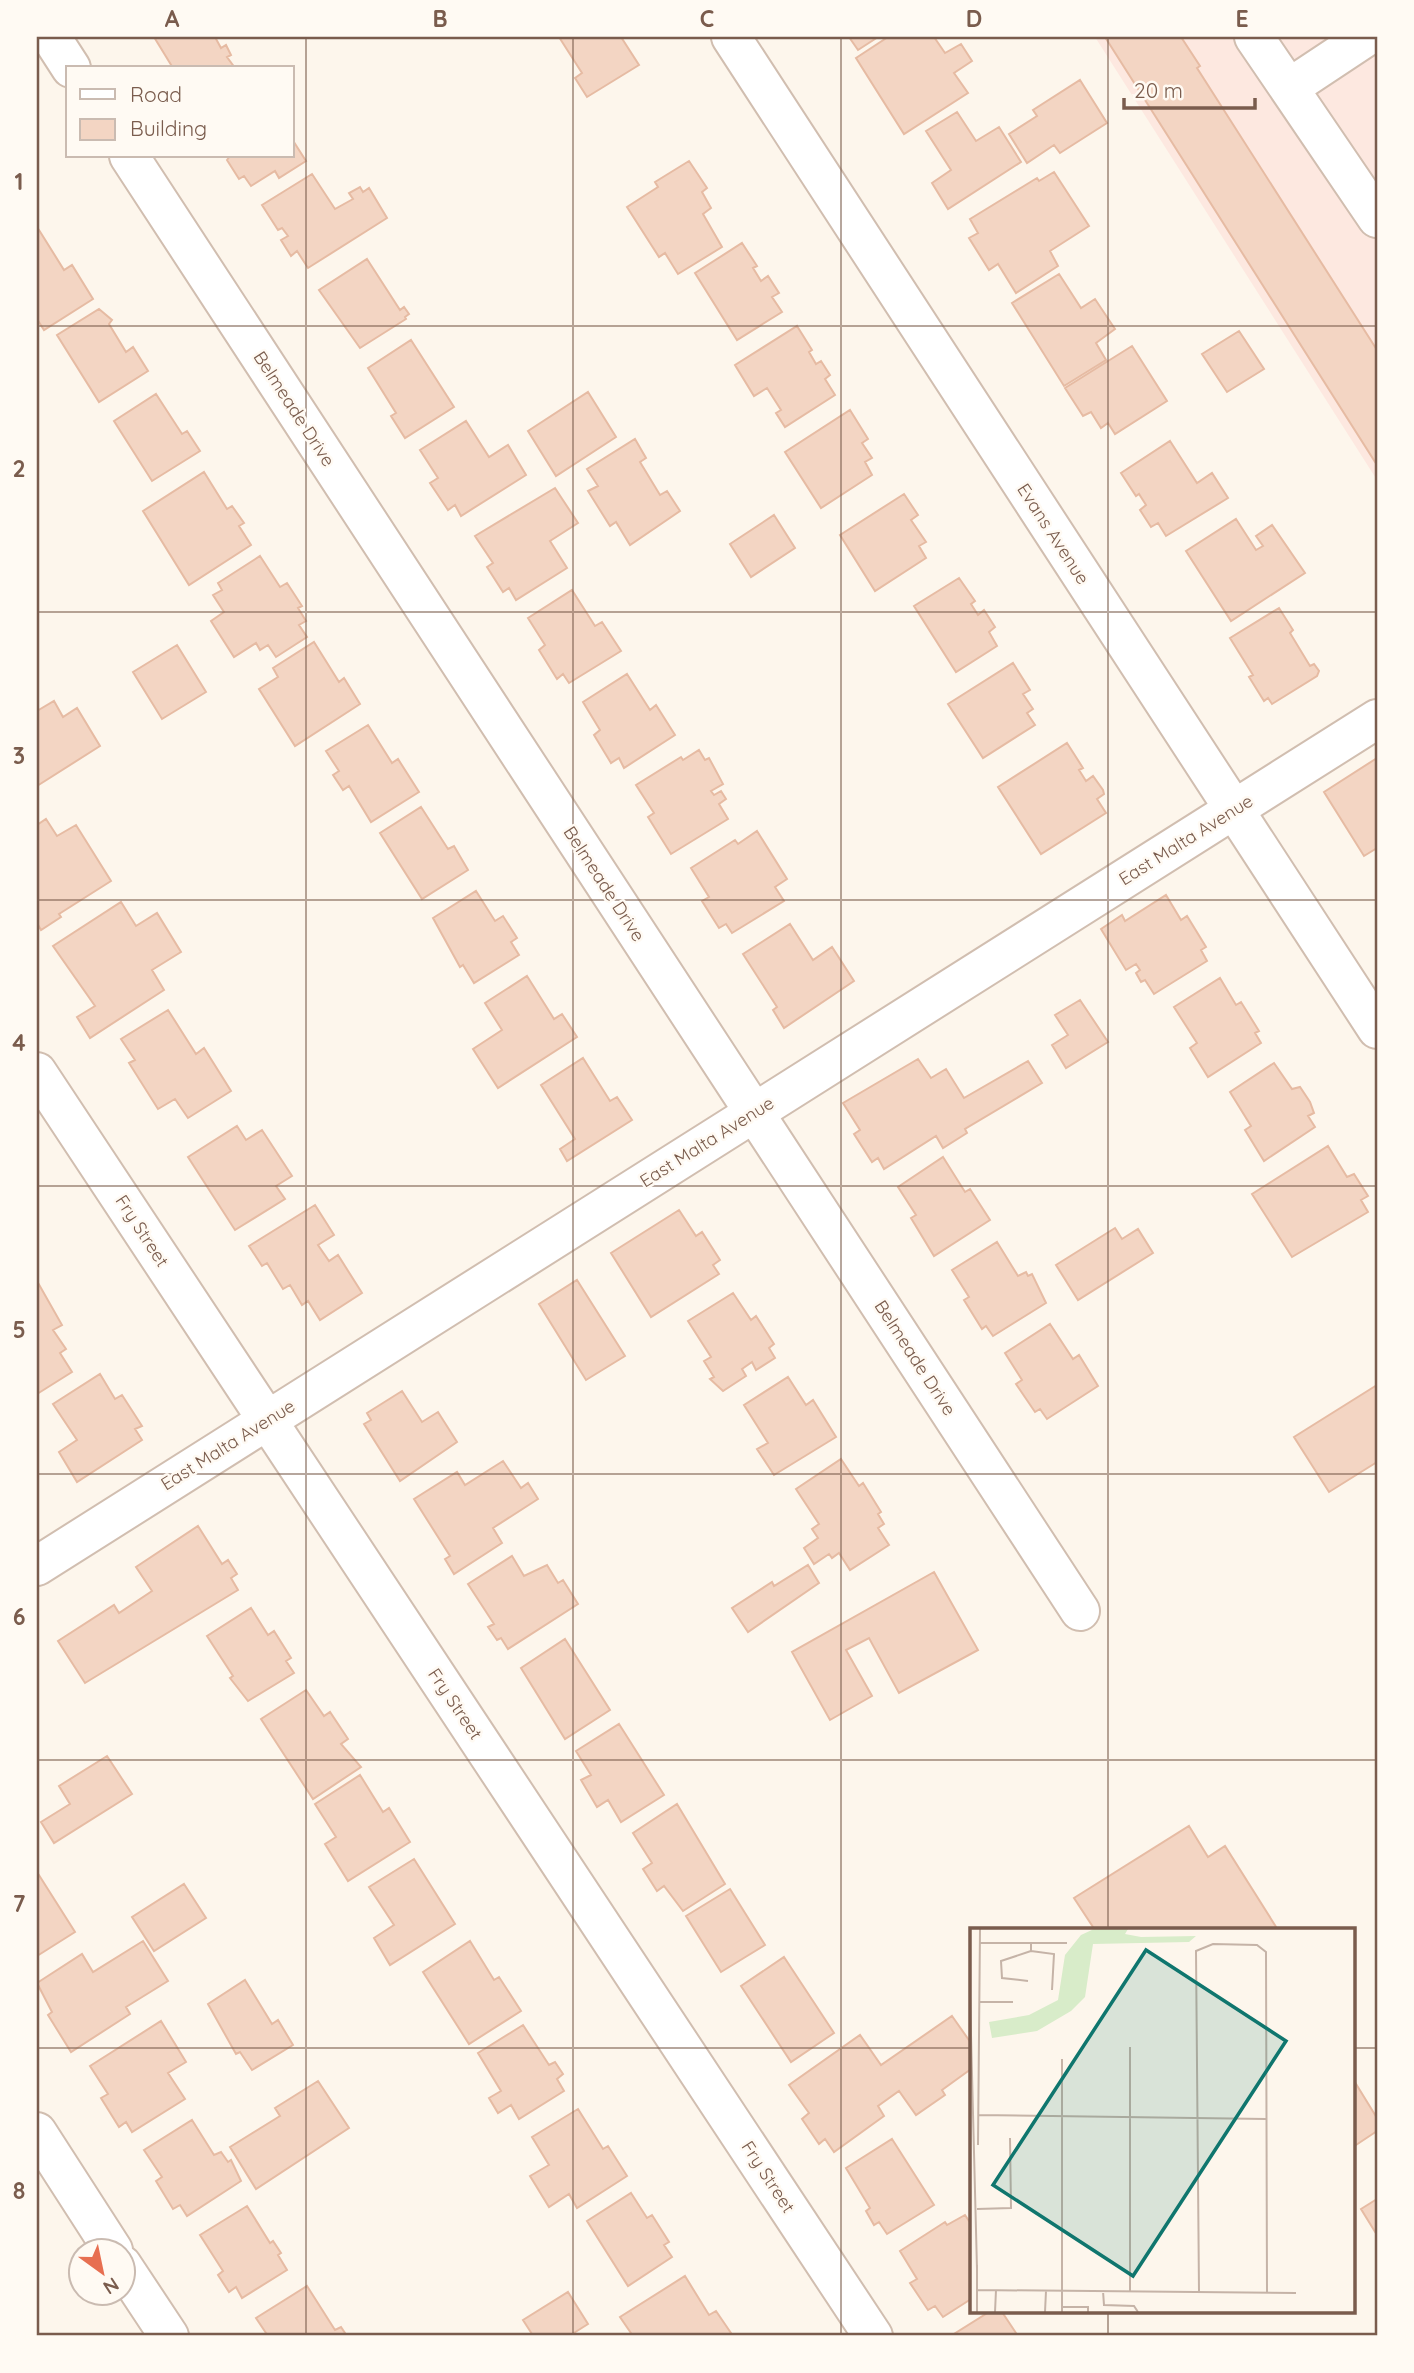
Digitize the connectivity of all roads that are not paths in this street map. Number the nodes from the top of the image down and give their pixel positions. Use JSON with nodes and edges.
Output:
{"nodes":[{"id":1,"x":51,"y":37,"type":"edge"},
{"id":2,"x":731,"y":37,"type":"edge"},
{"id":3,"x":1254,"y":37,"type":"edge"},
{"id":4,"x":1366,"y":37,"type":"edge"},
{"id":5,"x":70,"y":66,"type":"edge"},
{"id":6,"x":1289,"y":88,"type":"junction"},
{"id":7,"x":130,"y":158,"type":"edge"},
{"id":8,"x":1377,"y":218,"type":"edge"},
{"id":9,"x":1377,"y":719,"type":"edge"},
{"id":10,"x":1232,"y":811,"type":"junction"},
{"id":11,"x":1377,"y":1029,"type":"edge"},
{"id":12,"x":37,"y":1072,"type":"edge"},
{"id":13,"x":754,"y":1113,"type":"junction"},
{"id":14,"x":267,"y":1420,"type":"junction"},
{"id":15,"x":37,"y":1566,"type":"edge"},
{"id":16,"x":1080,"y":1611,"type":"dead end"},
{"id":17,"x":37,"y":2132,"type":"edge"},
{"id":18,"x":104,"y":2236,"type":"edge"},
{"id":19,"x":136,"y":2286,"type":"edge"},
{"id":20,"x":169,"y":2336,"type":"edge"},
{"id":21,"x":873,"y":2336,"type":"edge"}],
"edges":[{"from":1,"to":5,"type":"street"},
{"from":2,"to":10,"type":"street","name":"Evans Avenue"},
{"from":3,"to":6,"type":"street"},
{"from":4,"to":6,"type":"street"},
{"from":6,"to":8,"type":"street"},
{"from":7,"to":13,"type":"street","name":"Belmeade Drive"},
{"from":9,"to":10,"type":"street","name":"East Malta Avenue"},
{"from":10,"to":11,"type":"street","name":"Evans Avenue"},
{"from":10,"to":13,"type":"street","name":"East Malta Avenue"},
{"from":12,"to":14,"type":"street","name":"Fry Street"},
{"from":13,"to":14,"type":"street","name":"East Malta Avenue"},
{"from":13,"to":16,"type":"street","name":"Belmeade Drive"},
{"from":14,"to":15,"type":"street","name":"East Malta Avenue"},
{"from":14,"to":21,"type":"street","name":"Fry Street"},
{"from":17,"to":18,"type":"street"},
{"from":19,"to":20,"type":"street"}]}
